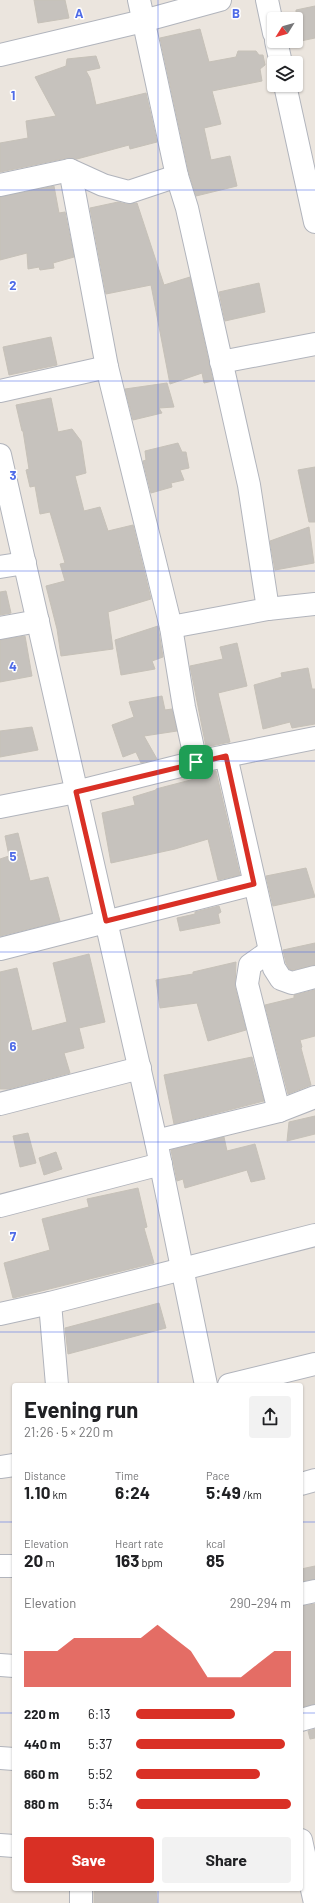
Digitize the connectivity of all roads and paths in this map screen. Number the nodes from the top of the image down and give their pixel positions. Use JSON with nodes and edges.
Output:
{"nodes":[{"id":1,"x":139,"y":0,"type":"edge"},
{"id":2,"x":220,"y":0,"type":"edge"},
{"id":3,"x":267,"y":0,"type":"edge"},
{"id":4,"x":270,"y":12,"type":"edge"},
{"id":5,"x":143,"y":21,"type":"junction"},
{"id":6,"x":0,"y":55,"type":"edge"},
{"id":7,"x":287,"y":92,"type":"edge"},
{"id":8,"x":70,"y":170,"type":"junction"},
{"id":9,"x":177,"y":176,"type":"junction"},
{"id":10,"x":0,"y":184,"type":"edge"},
{"id":11,"x":315,"y":222,"type":"edge"},
{"id":12,"x":315,"y":344,"type":"edge"},
{"id":13,"x":221,"y":362,"type":"junction"},
{"id":14,"x":107,"y":367,"type":"junction"},
{"id":15,"x":0,"y":391,"type":"edge"},
{"id":16,"x":0,"y":455,"type":"edge"},
{"id":17,"x":25,"y":563,"type":"junction"},
{"id":18,"x":0,"y":567,"type":"edge"},
{"id":19,"x":315,"y":604,"type":"edge"},
{"id":20,"x":268,"y":610,"type":"junction"},
{"id":21,"x":38,"y":621,"type":"junction"},
{"id":22,"x":171,"y":627,"type":"junction"},
{"id":23,"x":0,"y":628,"type":"edge"},
{"id":24,"x":315,"y":738,"type":"edge"},
{"id":25,"x":226,"y":756,"type":"junction"},
{"id":26,"x":196,"y":762,"type":"junction"},
{"id":27,"x":76,"y":792,"type":"junction"},
{"id":28,"x":0,"y":807,"type":"edge"},
{"id":29,"x":254,"y":884,"type":"junction"},
{"id":30,"x":106,"y":921,"type":"junction"},
{"id":31,"x":0,"y":949,"type":"edge"},
{"id":32,"x":270,"y":951,"type":"junction"},
{"id":33,"x":315,"y":977,"type":"edge"},
{"id":34,"x":140,"y":1068,"type":"junction"},
{"id":35,"x":315,"y":1097,"type":"edge"},
{"id":36,"x":0,"y":1104,"type":"edge"},
{"id":37,"x":279,"y":1111,"type":"junction"},
{"id":38,"x":156,"y":1141,"type":"junction"},
{"id":39,"x":160,"y":1164,"type":"junction"},
{"id":40,"x":0,"y":1206,"type":"edge"},
{"id":41,"x":315,"y":1235,"type":"edge"},
{"id":42,"x":181,"y":1270,"type":"junction"},
{"id":43,"x":50,"y":1303,"type":"junction"},
{"id":44,"x":1,"y":1308,"type":"edge"},
{"id":45,"x":315,"y":1364,"type":"edge"},
{"id":46,"x":57,"y":1383,"type":"edge"},
{"id":47,"x":206,"y":1383,"type":"edge"},
{"id":48,"x":237,"y":1383,"type":"edge"},
{"id":49,"x":12,"y":1465,"type":"edge"},
{"id":50,"x":0,"y":1467,"type":"edge"},
{"id":51,"x":315,"y":1480,"type":"edge"},
{"id":52,"x":303,"y":1483,"type":"edge"},
{"id":53,"x":0,"y":1566,"type":"edge"},
{"id":54,"x":12,"y":1566,"type":"edge"},
{"id":55,"x":315,"y":1591,"type":"edge"},
{"id":56,"x":303,"y":1594,"type":"edge"},
{"id":57,"x":0,"y":1665,"type":"edge"},
{"id":58,"x":12,"y":1666,"type":"edge"},
{"id":59,"x":315,"y":1716,"type":"edge"},
{"id":60,"x":303,"y":1719,"type":"edge"},
{"id":61,"x":0,"y":1758,"type":"edge"},
{"id":62,"x":12,"y":1759,"type":"edge"},
{"id":63,"x":305,"y":1842,"type":"edge"},
{"id":64,"x":0,"y":1845,"type":"edge"},
{"id":65,"x":12,"y":1846,"type":"edge"},
{"id":66,"x":81,"y":1891,"type":"edge"},
{"id":67,"x":81,"y":1903,"type":"edge"},
{"id":68,"x":315,"y":1903,"type":"edge"}],
"edges":[{"from":1,"to":5,"type":"street"},
{"from":2,"to":5,"type":"street"},
{"from":3,"to":4,"type":"street"},
{"from":5,"to":6,"type":"street"},
{"from":5,"to":9,"type":"street"},
{"from":7,"to":11,"type":"street"},
{"from":8,"to":9,"type":"street"},
{"from":8,"to":10,"type":"street"},
{"from":8,"to":14,"type":"street"},
{"from":9,"to":13,"type":"street"},
{"from":12,"to":13,"type":"street"},
{"from":13,"to":20,"type":"street"},
{"from":14,"to":15,"type":"street"},
{"from":14,"to":22,"type":"street"},
{"from":16,"to":17,"type":"street"},
{"from":17,"to":18,"type":"street"},
{"from":17,"to":21,"type":"street"},
{"from":19,"to":20,"type":"street"},
{"from":20,"to":22,"type":"street"},
{"from":21,"to":23,"type":"street"},
{"from":21,"to":27,"type":"street"},
{"from":22,"to":26,"type":"street"},
{"from":24,"to":25,"type":"street"},
{"from":25,"to":26,"type":"street"},
{"from":25,"to":29,"type":"street"},
{"from":26,"to":27,"type":"street"},
{"from":27,"to":28,"type":"street"},
{"from":27,"to":30,"type":"street"},
{"from":29,"to":30,"type":"street"},
{"from":29,"to":32,"type":"street"},
{"from":30,"to":31,"type":"street"},
{"from":30,"to":34,"type":"street"},
{"from":32,"to":33,"type":"street"},
{"from":32,"to":37,"type":"street"},
{"from":34,"to":36,"type":"street"},
{"from":34,"to":38,"type":"street"},
{"from":35,"to":37,"type":"street"},
{"from":37,"to":38,"type":"street"},
{"from":38,"to":39,"type":"street"},
{"from":39,"to":40,"type":"street"},
{"from":39,"to":42,"type":"street"},
{"from":41,"to":42,"type":"street"},
{"from":42,"to":43,"type":"street"},
{"from":42,"to":47,"type":"street"},
{"from":43,"to":44,"type":"street"},
{"from":43,"to":46,"type":"street"},
{"from":45,"to":48,"type":"street"},
{"from":49,"to":50,"type":"street"},
{"from":51,"to":52,"type":"street"},
{"from":53,"to":54,"type":"street"},
{"from":55,"to":56,"type":"street"},
{"from":57,"to":58,"type":"street"},
{"from":59,"to":60,"type":"street"},
{"from":61,"to":62,"type":"street"},
{"from":63,"to":68,"type":"street"},
{"from":64,"to":65,"type":"street"},
{"from":66,"to":67,"type":"street"}]}
